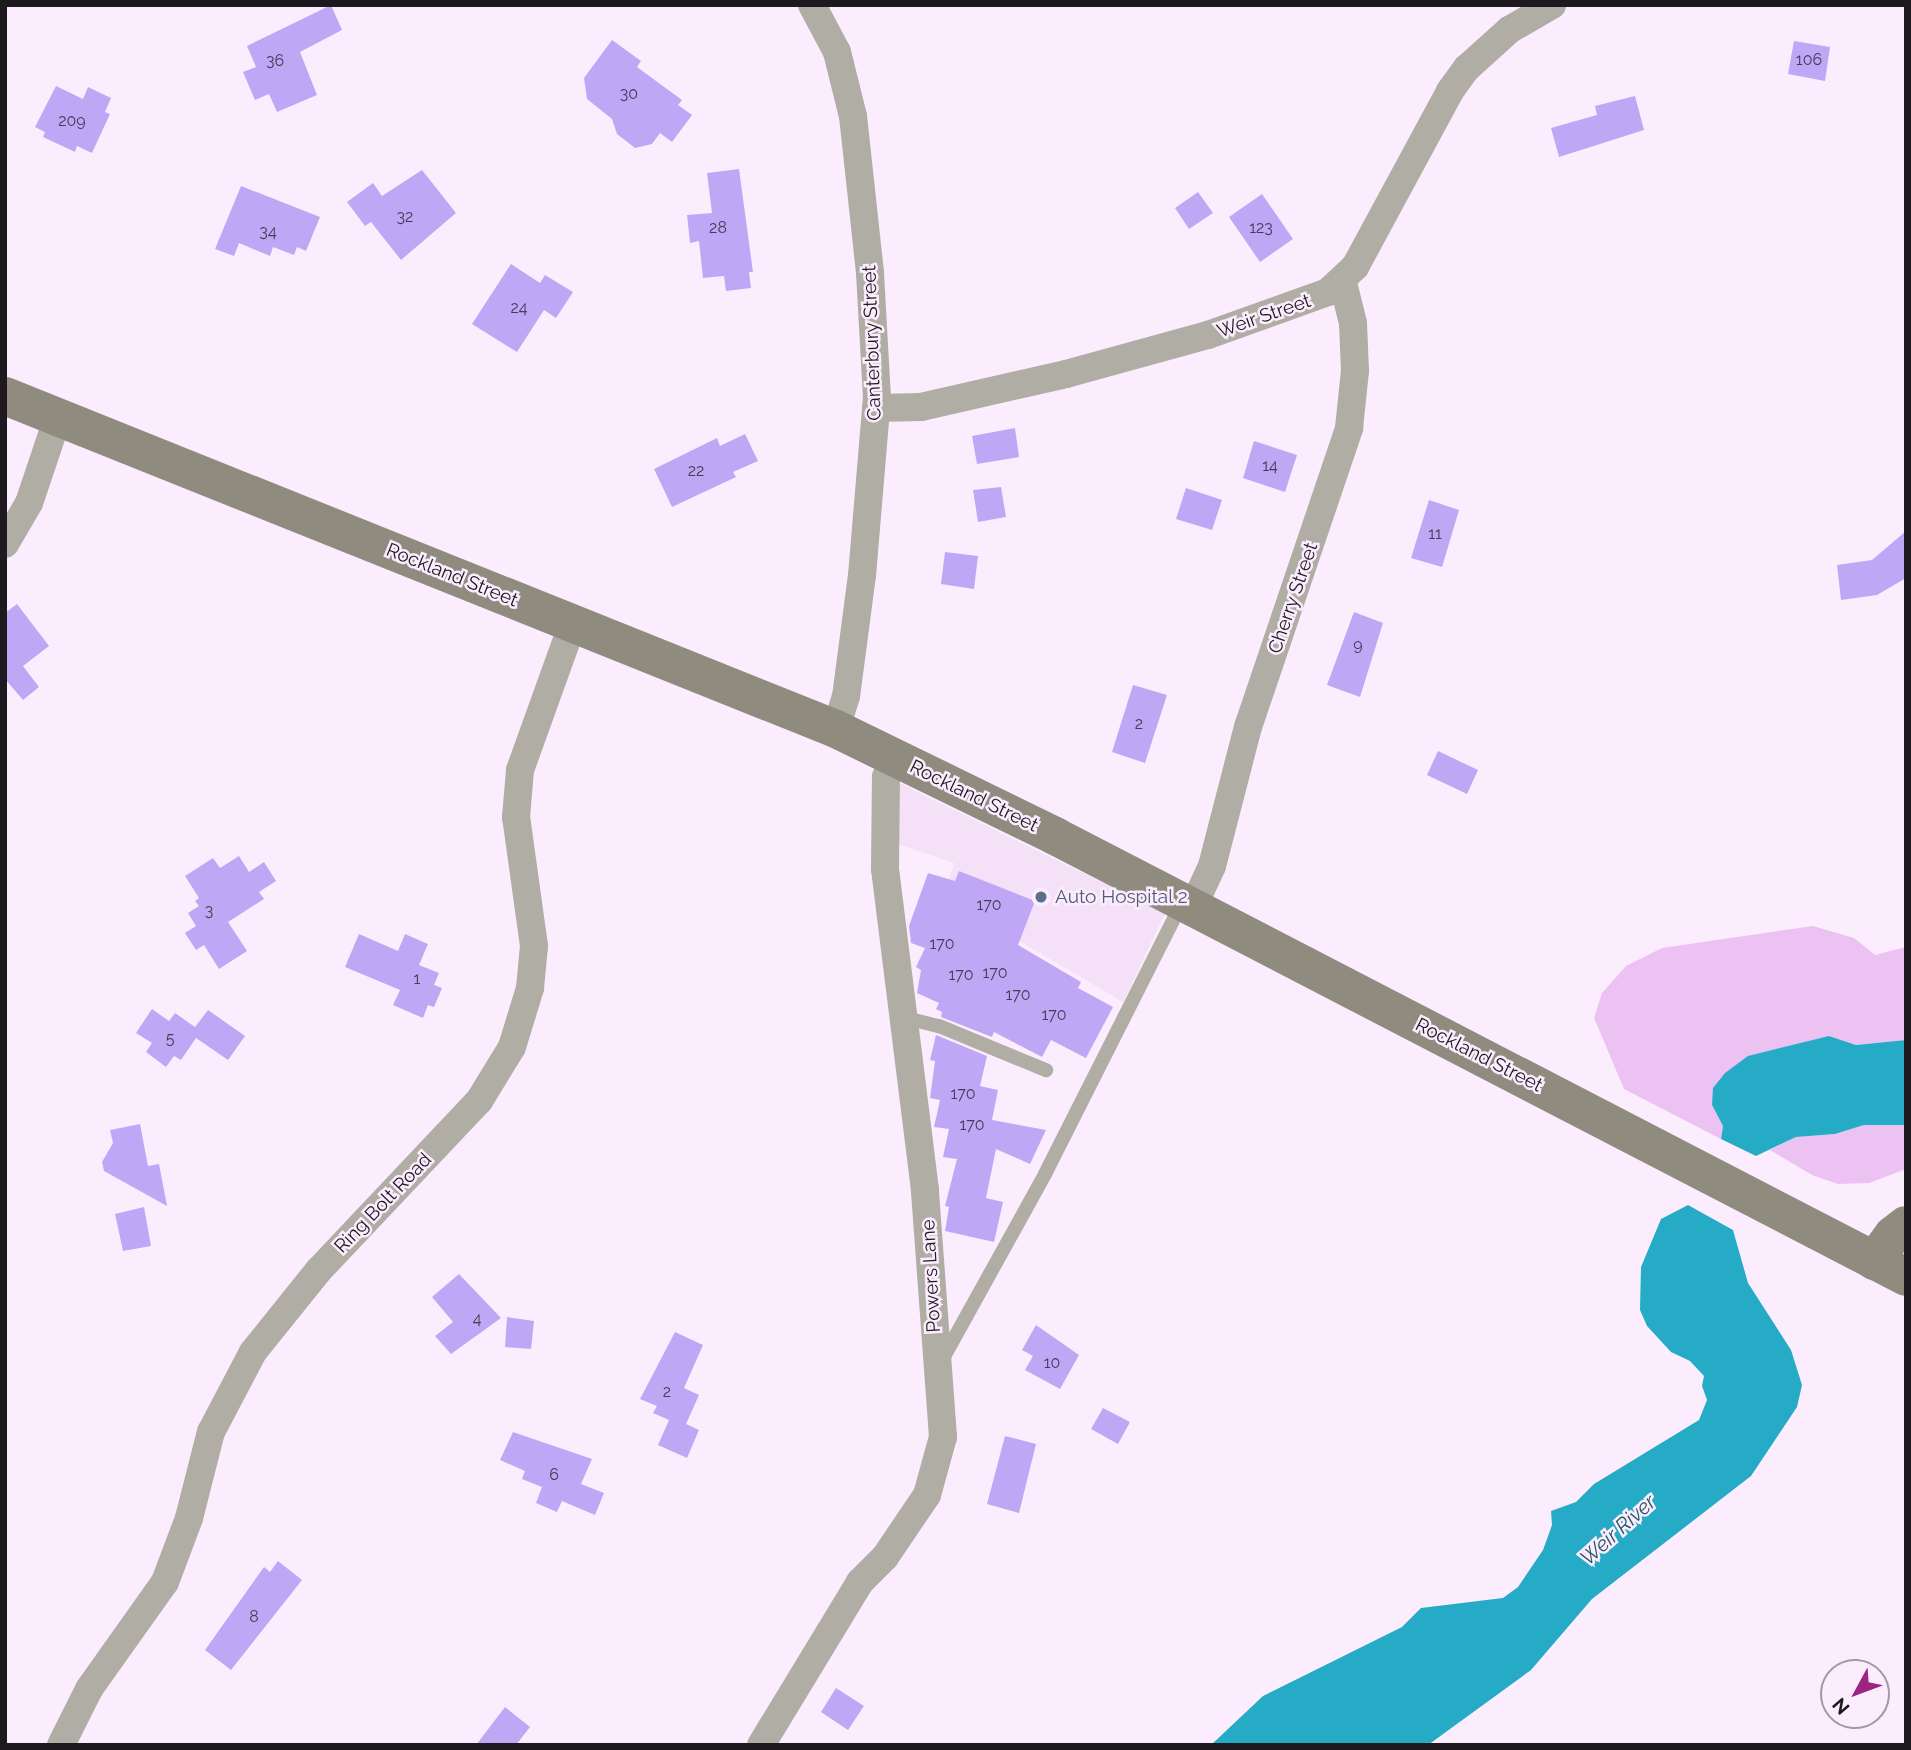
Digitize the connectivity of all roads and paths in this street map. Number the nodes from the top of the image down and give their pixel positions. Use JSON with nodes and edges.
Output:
{"nodes":[{"id":1,"x":812,"y":5,"type":"edge"},
{"id":2,"x":1552,"y":5,"type":"edge"},
{"id":3,"x":1343,"y":283,"type":"junction"},
{"id":4,"x":5,"y":396,"type":"edge"},
{"id":5,"x":876,"y":408,"type":"junction"},
{"id":6,"x":58,"y":417,"type":"junction"},
{"id":7,"x":5,"y":544,"type":"edge"},
{"id":8,"x":573,"y":623,"type":"junction"},
{"id":9,"x":836,"y":729,"type":"junction"},
{"id":10,"x":893,"y":756,"type":"junction"},
{"id":11,"x":1188,"y":904,"type":"junction"},
{"id":12,"x":902,"y":1017,"type":"junction"},
{"id":13,"x":1045,"y":1070,"type":"dead end"},
{"id":14,"x":1906,"y":1225,"type":"edge"},
{"id":15,"x":1890,"y":1269,"type":"edge"},
{"id":16,"x":939,"y":1365,"type":"junction"},
{"id":17,"x":61,"y":1745,"type":"edge"},
{"id":18,"x":761,"y":1745,"type":"edge"}],
"edges":[{"from":1,"to":5,"type":"street","name":"Canterbury Street"},
{"from":2,"to":3,"type":"street"},
{"from":3,"to":5,"type":"street","name":"Weir Street"},
{"from":3,"to":11,"type":"street","name":"Cherry Street"},
{"from":4,"to":6,"type":"main road","name":"Rockland Street"},
{"from":5,"to":9,"type":"street","name":"Canterbury Street"},
{"from":6,"to":7,"type":"street"},
{"from":6,"to":8,"type":"main road","name":"Rockland Street"},
{"from":8,"to":9,"type":"main road","name":"Rockland Street"},
{"from":8,"to":17,"type":"street","name":"Ring Bolt Road"},
{"from":9,"to":10,"type":"main road","name":"Rockland Street"},
{"from":10,"to":11,"type":"main road","name":"Rockland Street"},
{"from":10,"to":12,"type":"street","name":"Powers Lane"},
{"from":11,"to":15,"type":"main road","name":"Rockland Street"},
{"from":11,"to":16,"type":"lane"},
{"from":12,"to":13,"type":"lane"},
{"from":12,"to":16,"type":"street","name":"Powers Lane"},
{"from":14,"to":15,"type":"main road"},
{"from":16,"to":18,"type":"street","name":"Powers Lane"}]}
